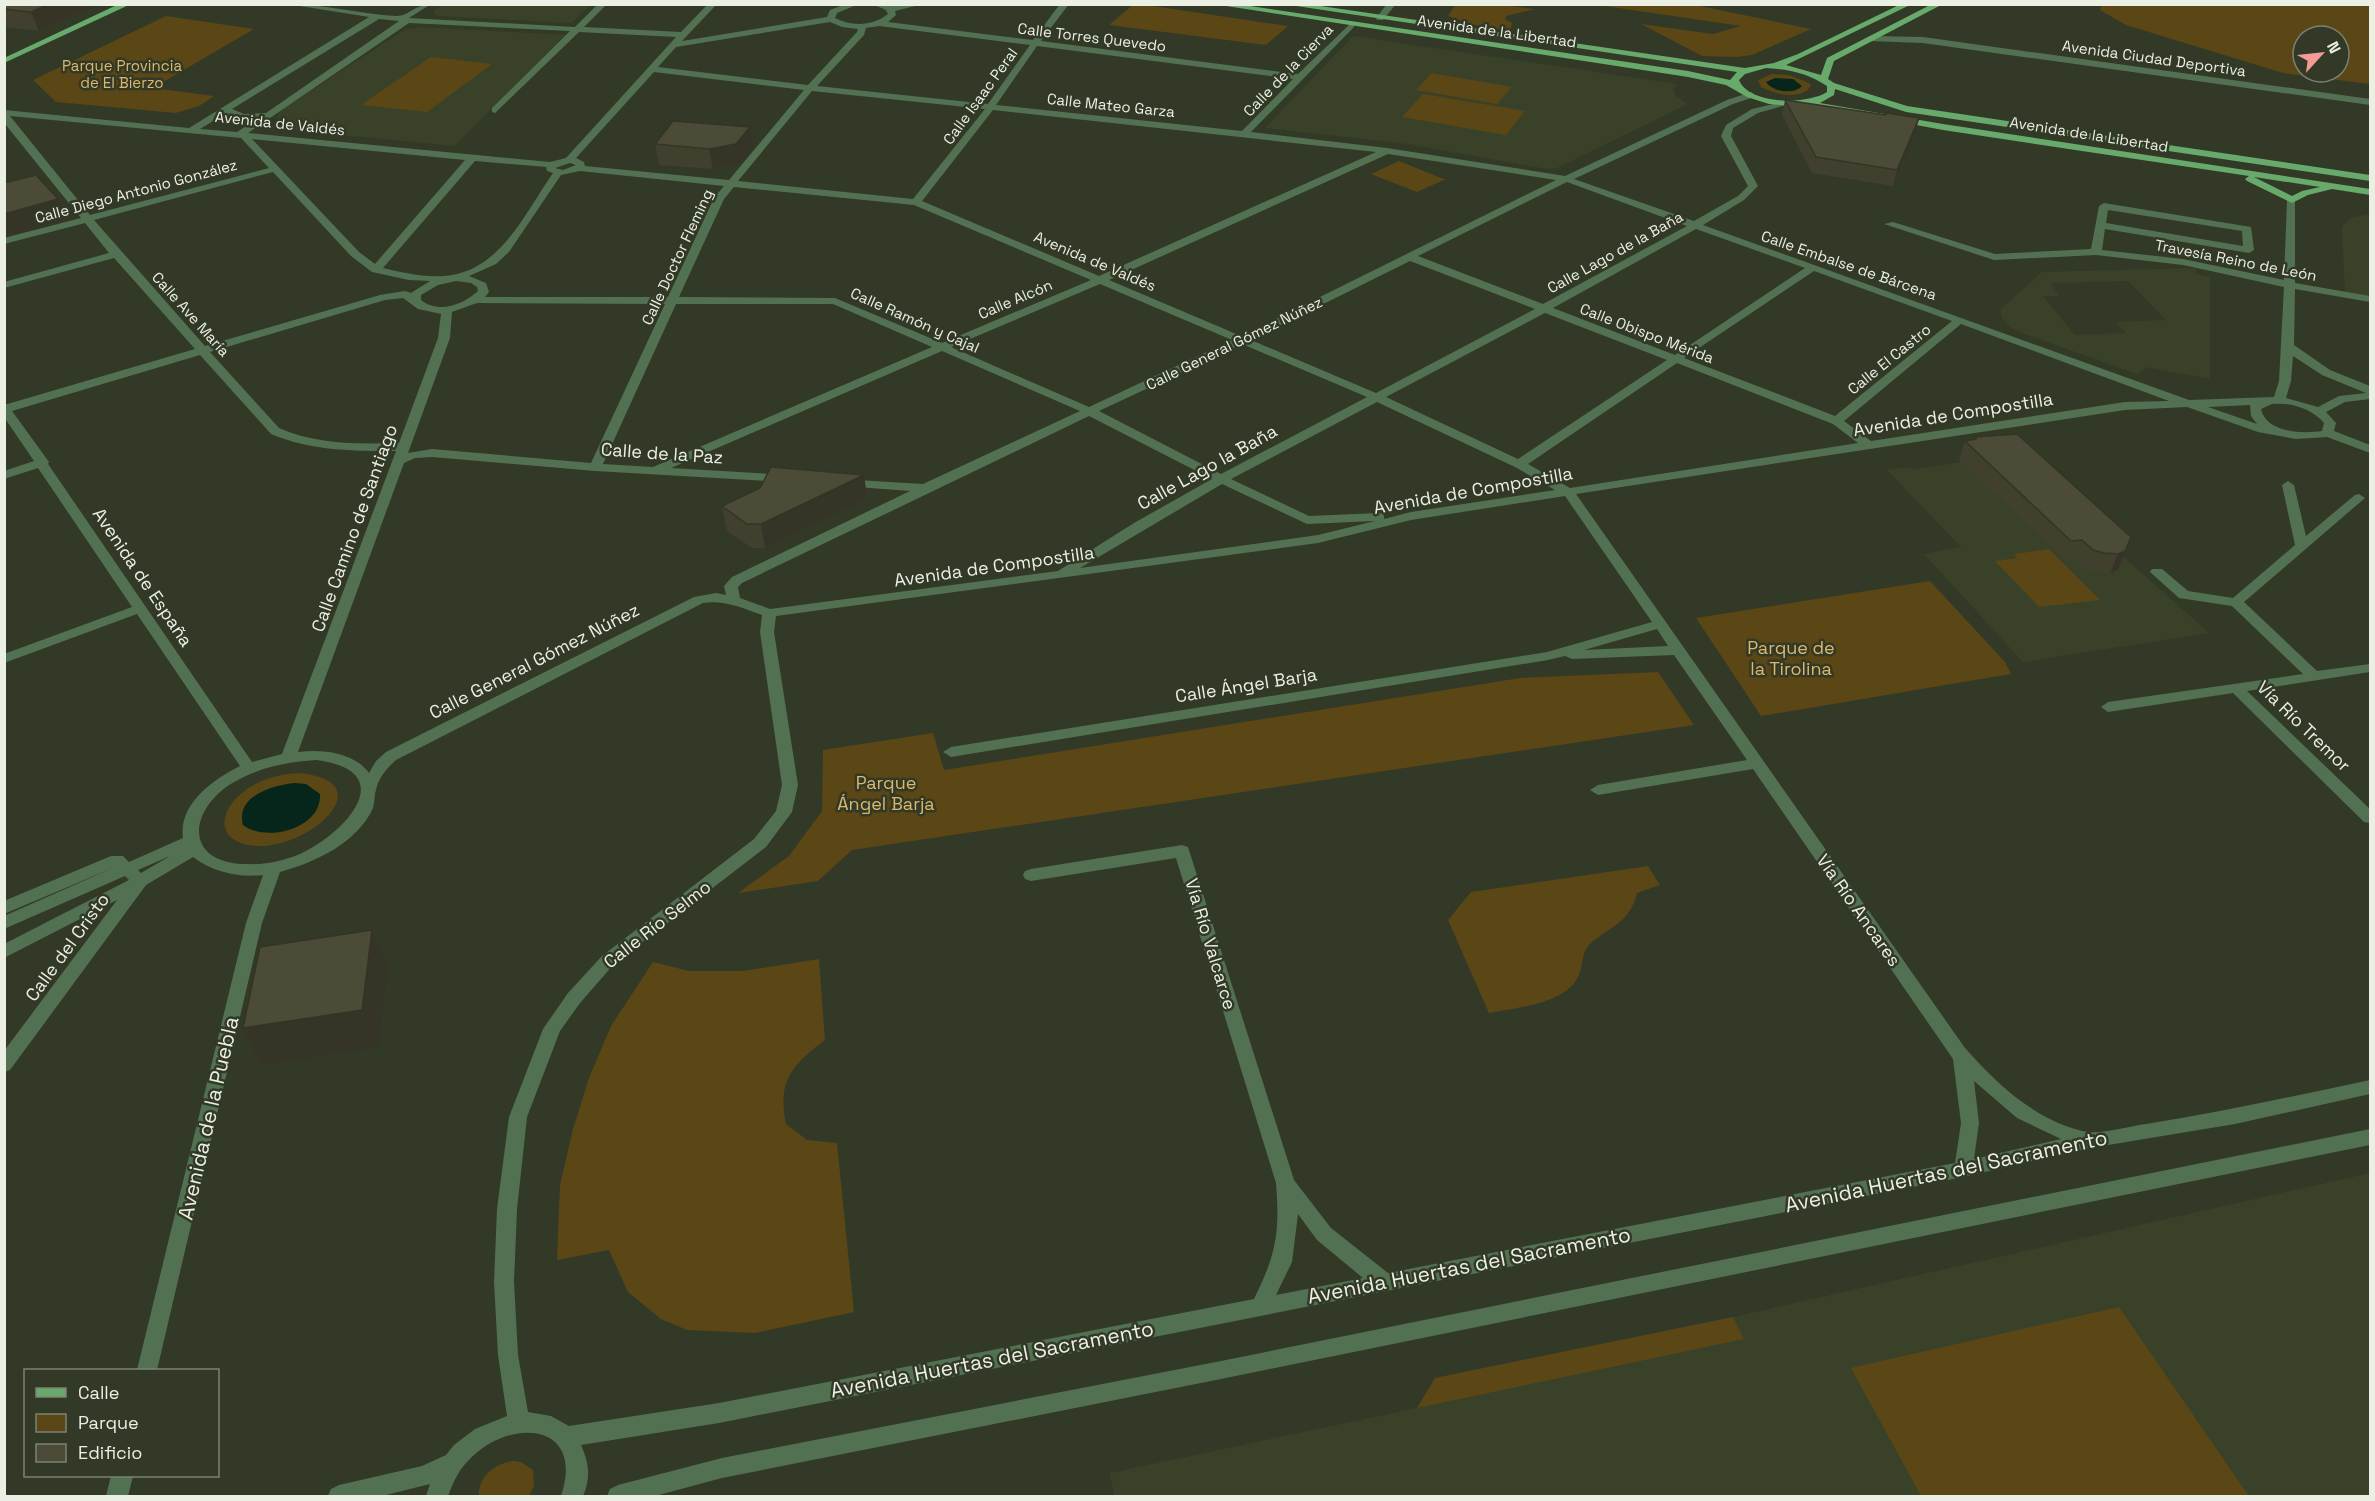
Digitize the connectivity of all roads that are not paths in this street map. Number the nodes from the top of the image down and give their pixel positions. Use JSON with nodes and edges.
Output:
{"nodes":[{"id":1,"x":127,"y":4,"type":"edge"},
{"id":2,"x":291,"y":4,"type":"edge"},
{"id":3,"x":427,"y":4,"type":"edge"},
{"id":4,"x":603,"y":4,"type":"edge"},
{"id":5,"x":713,"y":4,"type":"edge"},
{"id":6,"x":855,"y":4,"type":"edge"},
{"id":7,"x":876,"y":4,"type":"edge"},
{"id":8,"x":919,"y":4,"type":"edge"},
{"id":9,"x":1065,"y":4,"type":"edge"},
{"id":10,"x":1217,"y":4,"type":"edge"},
{"id":11,"x":1287,"y":4,"type":"edge"},
{"id":12,"x":1392,"y":4,"type":"edge"},
{"id":13,"x":1908,"y":4,"type":"edge"},
{"id":14,"x":1939,"y":4,"type":"edge"},
{"id":15,"x":890,"y":9,"type":"junction"},
{"id":16,"x":377,"y":16,"type":"junction"},
{"id":17,"x":1380,"y":18,"type":"junction"},
{"id":18,"x":404,"y":19,"type":"junction"},
{"id":19,"x":831,"y":19,"type":"junction"},
{"id":20,"x":879,"y":23,"type":"junction"},
{"id":21,"x":1351,"y":25,"type":"junction"},
{"id":22,"x":1898,"y":25,"type":"junction"},
{"id":23,"x":863,"y":26,"type":"junction"},
{"id":24,"x":574,"y":30,"type":"junction"},
{"id":25,"x":347,"y":35,"type":"junction"},
{"id":26,"x":683,"y":35,"type":"junction"},
{"id":27,"x":1871,"y":39,"type":"junction"},
{"id":28,"x":377,"y":40,"type":"junction"},
{"id":29,"x":1934,"y":41,"type":"junction"},
{"id":30,"x":1035,"y":43,"type":"junction"},
{"id":31,"x":673,"y":45,"type":"junction"},
{"id":32,"x":4,"y":61,"type":"edge"},
{"id":33,"x":1774,"y":66,"type":"junction"},
{"id":34,"x":652,"y":69,"type":"junction"},
{"id":35,"x":1744,"y":70,"type":"junction"},
{"id":36,"x":1301,"y":78,"type":"junction"},
{"id":37,"x":1828,"y":82,"type":"junction"},
{"id":38,"x":1736,"y":86,"type":"junction"},
{"id":39,"x":810,"y":88,"type":"junction"},
{"id":40,"x":1751,"y":95,"type":"junction"},
{"id":41,"x":1783,"y":102,"type":"junction"},
{"id":42,"x":2370,"y":102,"type":"edge"},
{"id":43,"x":1803,"y":103,"type":"junction"},
{"id":44,"x":990,"y":107,"type":"junction"},
{"id":45,"x":225,"y":109,"type":"junction"},
{"id":46,"x":495,"y":110,"type":"dead end"},
{"id":47,"x":4,"y":114,"type":"edge"},
{"id":48,"x":269,"y":115,"type":"junction"},
{"id":49,"x":192,"y":130,"type":"junction"},
{"id":50,"x":1244,"y":134,"type":"junction"},
{"id":51,"x":242,"y":136,"type":"junction"},
{"id":52,"x":1387,"y":151,"type":"junction"},
{"id":53,"x":471,"y":159,"type":"junction"},
{"id":54,"x":569,"y":160,"type":"junction"},
{"id":55,"x":579,"y":168,"type":"junction"},
{"id":56,"x":2217,"y":168,"type":"junction"},
{"id":57,"x":275,"y":169,"type":"junction"},
{"id":58,"x":555,"y":169,"type":"junction"},
{"id":59,"x":2370,"y":178,"type":"edge"},
{"id":60,"x":1566,"y":179,"type":"junction"},
{"id":61,"x":732,"y":182,"type":"junction"},
{"id":62,"x":2354,"y":189,"type":"junction"},
{"id":63,"x":2370,"y":192,"type":"edge"},
{"id":64,"x":2292,"y":200,"type":"junction"},
{"id":65,"x":916,"y":202,"type":"junction"},
{"id":66,"x":87,"y":220,"type":"junction"},
{"id":67,"x":1889,"y":224,"type":"dead end"},
{"id":68,"x":2101,"y":225,"type":"junction"},
{"id":69,"x":1694,"y":227,"type":"junction"},
{"id":70,"x":4,"y":241,"type":"edge"},
{"id":71,"x":2096,"y":252,"type":"junction"},
{"id":72,"x":116,"y":254,"type":"junction"},
{"id":73,"x":1410,"y":257,"type":"junction"},
{"id":74,"x":1812,"y":268,"type":"junction"},
{"id":75,"x":376,"y":270,"type":"junction"},
{"id":76,"x":452,"y":279,"type":"junction"},
{"id":77,"x":1097,"y":280,"type":"junction"},
{"id":78,"x":4,"y":285,"type":"edge"},
{"id":79,"x":2291,"y":285,"type":"junction"},
{"id":80,"x":674,"y":299,"type":"junction"},
{"id":81,"x":2370,"y":299,"type":"edge"},
{"id":82,"x":477,"y":300,"type":"junction"},
{"id":83,"x":415,"y":301,"type":"junction"},
{"id":84,"x":1542,"y":309,"type":"junction"},
{"id":85,"x":447,"y":310,"type":"junction"},
{"id":86,"x":1960,"y":320,"type":"junction"},
{"id":87,"x":1242,"y":340,"type":"junction"},
{"id":88,"x":2288,"y":346,"type":"junction"},
{"id":89,"x":941,"y":348,"type":"junction"},
{"id":90,"x":202,"y":349,"type":"junction"},
{"id":91,"x":1672,"y":359,"type":"junction"},
{"id":92,"x":2121,"y":380,"type":"junction"},
{"id":93,"x":2370,"y":390,"type":"edge"},
{"id":94,"x":2370,"y":396,"type":"edge"},
{"id":95,"x":1376,"y":397,"type":"junction"},
{"id":96,"x":2274,"y":400,"type":"junction"},
{"id":97,"x":2183,"y":402,"type":"junction"},
{"id":98,"x":2296,"y":403,"type":"junction"},
{"id":99,"x":2126,"y":406,"type":"junction"},
{"id":100,"x":5,"y":409,"type":"edge"},
{"id":101,"x":1091,"y":412,"type":"junction"},
{"id":102,"x":2320,"y":412,"type":"junction"},
{"id":103,"x":1837,"y":421,"type":"junction"},
{"id":104,"x":2328,"y":433,"type":"junction"},
{"id":105,"x":2287,"y":434,"type":"junction"},
{"id":106,"x":1868,"y":445,"type":"junction"},
{"id":107,"x":403,"y":447,"type":"junction"},
{"id":108,"x":2370,"y":449,"type":"edge"},
{"id":109,"x":398,"y":461,"type":"junction"},
{"id":110,"x":43,"y":462,"type":"junction"},
{"id":111,"x":1519,"y":464,"type":"junction"},
{"id":112,"x":595,"y":467,"type":"junction"},
{"id":113,"x":653,"y":471,"type":"junction"},
{"id":114,"x":10,"y":473,"type":"edge"},
{"id":115,"x":1220,"y":478,"type":"junction"},
{"id":116,"x":795,"y":479,"type":"edge"},
{"id":117,"x":830,"y":481,"type":"edge"},
{"id":118,"x":2288,"y":485,"type":"dead end"},
{"id":119,"x":925,"y":488,"type":"junction"},
{"id":120,"x":1568,"y":492,"type":"junction"},
{"id":121,"x":2359,"y":498,"type":"dead end"},
{"id":122,"x":1411,"y":516,"type":"junction"},
{"id":123,"x":2302,"y":545,"type":"junction"},
{"id":124,"x":2157,"y":572,"type":"dead end"},
{"id":125,"x":1060,"y":575,"type":"junction"},
{"id":126,"x":734,"y":600,"type":"junction"},
{"id":127,"x":2236,"y":602,"type":"junction"},
{"id":128,"x":142,"y":608,"type":"junction"},
{"id":129,"x":769,"y":613,"type":"junction"},
{"id":130,"x":1659,"y":624,"type":"junction"},
{"id":131,"x":1678,"y":650,"type":"junction"},
{"id":132,"x":1548,"y":656,"type":"junction"},
{"id":133,"x":4,"y":659,"type":"edge"},
{"id":134,"x":2370,"y":668,"type":"edge"},
{"id":135,"x":2314,"y":676,"type":"junction"},
{"id":136,"x":2236,"y":688,"type":"junction"},
{"id":137,"x":2108,"y":707,"type":"dead end"},
{"id":138,"x":951,"y":752,"type":"dead end"},
{"id":139,"x":289,"y":756,"type":"junction"},
{"id":140,"x":1757,"y":763,"type":"junction"},
{"id":141,"x":249,"y":768,"type":"junction"},
{"id":142,"x":368,"y":789,"type":"junction"},
{"id":143,"x":1598,"y":790,"type":"dead end"},
{"id":144,"x":2370,"y":818,"type":"edge"},
{"id":145,"x":192,"y":845,"type":"junction"},
{"id":146,"x":274,"y":867,"type":"junction"},
{"id":147,"x":125,"y":869,"type":"junction"},
{"id":148,"x":1031,"y":875,"type":"dead end"},
{"id":149,"x":140,"y":881,"type":"junction"},
{"id":150,"x":4,"y":908,"type":"edge"},
{"id":151,"x":4,"y":923,"type":"edge"},
{"id":152,"x":4,"y":952,"type":"edge"},
{"id":153,"x":1962,"y":1057,"type":"junction"},
{"id":154,"x":4,"y":1065,"type":"edge"},
{"id":155,"x":2370,"y":1087,"type":"edge"},
{"id":156,"x":2370,"y":1137,"type":"edge"},
{"id":157,"x":2090,"y":1140,"type":"junction"},
{"id":158,"x":1963,"y":1169,"type":"junction"},
{"id":159,"x":1286,"y":1183,"type":"junction"},
{"id":160,"x":1385,"y":1282,"type":"junction"},
{"id":161,"x":1261,"y":1306,"type":"junction"},
{"id":162,"x":147,"y":1369,"type":"edge"},
{"id":163,"x":519,"y":1422,"type":"junction"},
{"id":164,"x":566,"y":1437,"type":"junction"},
{"id":165,"x":449,"y":1464,"type":"junction"},
{"id":166,"x":122,"y":1477,"type":"edge"},
{"id":167,"x":117,"y":1497,"type":"edge"},
{"id":168,"x":339,"y":1497,"type":"edge"},
{"id":169,"x":437,"y":1497,"type":"edge"},
{"id":170,"x":572,"y":1497,"type":"edge"},
{"id":171,"x":618,"y":1497,"type":"edge"}],
"edges":[{"from":1,"to":32,"type":"main road"},
{"from":2,"to":16,"type":"street"},
{"from":3,"to":18,"type":"street"},
{"from":4,"to":24,"type":"street"},
{"from":5,"to":26,"type":"street"},
{"from":6,"to":19,"type":"street"},
{"from":7,"to":15,"type":"street"},
{"from":8,"to":15,"type":"street"},
{"from":9,"to":30,"type":"street","name":"Calle Isaac Peral"},
{"from":10,"to":21,"type":"main road","name":"Avenida de la Libertad"},
{"from":11,"to":17,"type":"main road","name":"Avenida de la Libertad"},
{"from":12,"to":17,"type":"street"},
{"from":13,"to":33,"type":"main road"},
{"from":14,"to":22,"type":"main road"},
{"from":15,"to":20,"type":"street"},
{"from":16,"to":18,"type":"street"},
{"from":16,"to":25,"type":"street"},
{"from":17,"to":35,"type":"main road","name":"Avenida de la Libertad"},
{"from":18,"to":24,"type":"street"},
{"from":18,"to":28,"type":"street"},
{"from":19,"to":23,"type":"street"},
{"from":19,"to":31,"type":"street"},
{"from":20,"to":23,"type":"street","name":"Calle Torres Quevedo"},
{"from":20,"to":30,"type":"street","name":"Calle Torres Quevedo"},
{"from":21,"to":36,"type":"street","name":"Calle de la Cierva"},
{"from":21,"to":38,"type":"main road","name":"Avenida de la Libertad"},
{"from":22,"to":27,"type":"main road"},
{"from":22,"to":29,"type":"street","name":"Avenida Ciudad Deportiva"},
{"from":23,"to":39,"type":"street","name":"Calle Doctor Fleming"},
{"from":24,"to":26,"type":"street"},
{"from":24,"to":46,"type":"street"},
{"from":25,"to":28,"type":"street"},
{"from":25,"to":45,"type":"street"},
{"from":26,"to":31,"type":"street"},
{"from":27,"to":29,"type":"street","name":"Avenida Ciudad Deportiva"},
{"from":27,"to":37,"type":"main road"},
{"from":28,"to":48,"type":"street"},
{"from":29,"to":42,"type":"street","name":"Avenida Ciudad Deportiva"},
{"from":30,"to":36,"type":"street","name":"Calle Torres Quevedo"},
{"from":30,"to":44,"type":"street","name":"Calle Isaac Peral"},
{"from":31,"to":34,"type":"street"},
{"from":33,"to":35,"type":"main road","name":"Avenida de la Libertad"},
{"from":33,"to":37,"type":"main road","name":"Avenida de la Libertad"},
{"from":34,"to":39,"type":"street","name":"Calle Mateo Garza"},
{"from":34,"to":54,"type":"street"},
{"from":35,"to":38,"type":"main road"},
{"from":36,"to":50,"type":"street","name":"Calle de la Cierva"},
{"from":37,"to":43,"type":"main road"},
{"from":37,"to":59,"type":"main road","name":"Avenida de la Libertad"},
{"from":38,"to":40,"type":"main road","name":"Avenida de la Libertad"},
{"from":39,"to":44,"type":"street","name":"Calle Mateo Garza"},
{"from":39,"to":61,"type":"street","name":"Calle Doctor Fleming"},
{"from":40,"to":41,"type":"main road","name":"Avenida de la Libertad"},
{"from":40,"to":60,"type":"street","name":"Calle General Gómez Núñez"},
{"from":41,"to":43,"type":"main road","name":"Avenida de la Libertad"},
{"from":41,"to":69,"type":"street","name":"Calle Lago de la Baña"},
{"from":43,"to":56,"type":"main road","name":"Avenida de la Libertad"},
{"from":44,"to":50,"type":"street","name":"Calle Mateo Garza"},
{"from":44,"to":65,"type":"street","name":"Calle Isaac Peral"},
{"from":45,"to":48,"type":"street"},
{"from":45,"to":49,"type":"street"},
{"from":47,"to":49,"type":"street","name":"Avenida de Valdés"},
{"from":47,"to":66,"type":"street","name":"Calle Ave María"},
{"from":48,"to":51,"type":"street"},
{"from":49,"to":51,"type":"street","name":"Avenida de Valdés"},
{"from":50,"to":52,"type":"street","name":"Calle Mateo Garza"},
{"from":51,"to":53,"type":"street","name":"Avenida de Valdés"},
{"from":51,"to":57,"type":"street"},
{"from":52,"to":60,"type":"street","name":"Calle Mateo Garza"},
{"from":52,"to":77,"type":"street","name":"Calle Alcón"},
{"from":53,"to":58,"type":"street","name":"Avenida de Valdés"},
{"from":53,"to":75,"type":"street"},
{"from":54,"to":55,"type":"street"},
{"from":54,"to":58,"type":"street"},
{"from":55,"to":58,"type":"street"},
{"from":55,"to":61,"type":"street","name":"Avenida de Valdés"},
{"from":56,"to":62,"type":"main road","name":"Avenida de la Libertad"},
{"from":56,"to":64,"type":"main road"},
{"from":57,"to":66,"type":"street","name":"Calle Diego Antonio González"},
{"from":57,"to":75,"type":"street"},
{"from":58,"to":76,"type":"street"},
{"from":60,"to":69,"type":"street","name":"Calle Embalse de Bárcena"},
{"from":60,"to":73,"type":"street","name":"Calle General Gómez Núñez"},
{"from":61,"to":65,"type":"street","name":"Avenida de Valdés"},
{"from":61,"to":80,"type":"street","name":"Calle Doctor Fleming"},
{"from":62,"to":63,"type":"main road","name":"Avenida de la Libertad"},
{"from":62,"to":64,"type":"main road"},
{"from":64,"to":79,"type":"street"},
{"from":65,"to":77,"type":"street","name":"Avenida de Valdés"},
{"from":66,"to":70,"type":"street","name":"Calle Diego Antonio González"},
{"from":66,"to":72,"type":"street","name":"Calle Ave María"},
{"from":67,"to":71,"type":"street","name":"Travesía Reino de León"},
{"from":68,"to":68,"type":"street"},
{"from":68,"to":71,"type":"street"},
{"from":69,"to":74,"type":"street","name":"Calle Embalse de Bárcena"},
{"from":69,"to":84,"type":"street","name":"Calle Lago de la Baña"},
{"from":71,"to":79,"type":"street","name":"Travesía Reino de León"},
{"from":72,"to":78,"type":"street"},
{"from":72,"to":90,"type":"street","name":"Calle Ave María"},
{"from":73,"to":84,"type":"street","name":"Calle Obispo Mérida"},
{"from":73,"to":87,"type":"street","name":"Calle General Gómez Núñez"},
{"from":74,"to":86,"type":"street","name":"Calle Embalse de Bárcena"},
{"from":74,"to":91,"type":"street"},
{"from":75,"to":76,"type":"street"},
{"from":76,"to":82,"type":"street"},
{"from":76,"to":83,"type":"street"},
{"from":77,"to":87,"type":"street","name":"Avenida de Valdés"},
{"from":77,"to":89,"type":"street","name":"Calle Alcón"},
{"from":79,"to":81,"type":"street","name":"Travesía Reino de León"},
{"from":79,"to":88,"type":"street"},
{"from":80,"to":82,"type":"street","name":"Calle Ramón y Cajal"},
{"from":80,"to":89,"type":"street","name":"Calle Ramón y Cajal"},
{"from":80,"to":112,"type":"street","name":"Calle Doctor Fleming"},
{"from":82,"to":85,"type":"street","name":"Calle Ramón y Cajal"},
{"from":83,"to":85,"type":"street"},
{"from":83,"to":90,"type":"street"},
{"from":84,"to":91,"type":"street","name":"Calle Obispo Mérida"},
{"from":84,"to":95,"type":"street","name":"Calle Lago de la Baña"},
{"from":85,"to":107,"type":"street","name":"Calle Camino de Santiago"},
{"from":86,"to":92,"type":"street","name":"Calle Embalse de Bárcena"},
{"from":86,"to":103,"type":"street","name":"Calle El Castro"},
{"from":87,"to":95,"type":"street","name":"Avenida de Valdés"},
{"from":87,"to":101,"type":"street","name":"Calle General Gómez Núñez"},
{"from":88,"to":93,"type":"street"},
{"from":88,"to":96,"type":"street"},
{"from":88,"to":98,"type":"street"},
{"from":89,"to":101,"type":"street","name":"Calle Ramón y Cajal"},
{"from":89,"to":113,"type":"street","name":"Calle Alcón"},
{"from":90,"to":100,"type":"street"},
{"from":90,"to":107,"type":"street","name":"Calle Ave María"},
{"from":91,"to":103,"type":"street","name":"Calle Obispo Mérida"},
{"from":91,"to":111,"type":"street"},
{"from":92,"to":97,"type":"street","name":"Calle Embalse de Bárcena"},
{"from":92,"to":99,"type":"street"},
{"from":94,"to":102,"type":"street"},
{"from":95,"to":111,"type":"street","name":"Avenida de Valdés"},
{"from":95,"to":115,"type":"street","name":"Calle Lago la Baña"},
{"from":96,"to":97,"type":"street","name":"Avenida de Compostilla"},
{"from":96,"to":98,"type":"street","name":"Avenida de Compostilla"},
{"from":96,"to":105,"type":"street"},
{"from":97,"to":99,"type":"street","name":"Avenida de Compostilla"},
{"from":97,"to":105,"type":"street","name":"Avenida de Compostilla"},
{"from":98,"to":102,"type":"street","name":"Avenida de Compostilla"},
{"from":99,"to":106,"type":"street","name":"Avenida de Compostilla"},
{"from":100,"to":110,"type":"street","name":"Avenida de España"},
{"from":101,"to":115,"type":"street","name":"Calle Ramón y Cajal"},
{"from":101,"to":119,"type":"street","name":"Calle General Gómez Núñez"},
{"from":102,"to":104,"type":"street"},
{"from":103,"to":106,"type":"street","name":"Calle Obispo Mérida"},
{"from":104,"to":105,"type":"street","name":"Avenida de Compostilla"},
{"from":104,"to":108,"type":"street"},
{"from":106,"to":120,"type":"street","name":"Avenida de Compostilla"},
{"from":107,"to":109,"type":"street","name":"Calle Camino de Santiago"},
{"from":109,"to":112,"type":"street","name":"Calle de la Paz"},
{"from":109,"to":139,"type":"street","name":"Calle Camino de Santiago"},
{"from":110,"to":114,"type":"street"},
{"from":110,"to":128,"type":"street","name":"Avenida de España"},
{"from":111,"to":120,"type":"street","name":"Avenida de Valdés"},
{"from":112,"to":113,"type":"street","name":"Calle de la Paz"},
{"from":113,"to":116,"type":"street","name":"Calle de la Paz"},
{"from":115,"to":122,"type":"street","name":"Calle Ramón y Cajal"},
{"from":115,"to":125,"type":"street","name":"Calle Lago la Baña"},
{"from":117,"to":119,"type":"street"},
{"from":118,"to":123,"type":"street"},
{"from":119,"to":126,"type":"street","name":"Calle General Gómez Núñez"},
{"from":120,"to":122,"type":"street","name":"Avenida de Compostilla"},
{"from":120,"to":130,"type":"street","name":"Vía Río Ancares"},
{"from":121,"to":123,"type":"street"},
{"from":122,"to":125,"type":"street","name":"Avenida de Compostilla"},
{"from":123,"to":127,"type":"street"},
{"from":124,"to":127,"type":"street"},
{"from":125,"to":129,"type":"street","name":"Avenida de Compostilla"},
{"from":126,"to":129,"type":"street","name":"Calle General Gómez Núñez"},
{"from":126,"to":142,"type":"street","name":"Calle General Gómez Núñez"},
{"from":127,"to":135,"type":"street"},
{"from":128,"to":133,"type":"street"},
{"from":128,"to":141,"type":"street","name":"Avenida de España"},
{"from":129,"to":163,"type":"street","name":"Calle Río Selmo"},
{"from":130,"to":131,"type":"street","name":"Vía Río Ancares"},
{"from":130,"to":132,"type":"street","name":"Calle Ángel Barja"},
{"from":131,"to":132,"type":"street","name":"Calle Ángel Barja"},
{"from":131,"to":140,"type":"street","name":"Vía Río Ancares"},
{"from":132,"to":138,"type":"street","name":"Calle Ángel Barja"},
{"from":134,"to":135,"type":"street","name":"Vía Río Tremor"},
{"from":135,"to":136,"type":"street","name":"Vía Río Tremor"},
{"from":136,"to":137,"type":"street","name":"Vía Río Tremor"},
{"from":136,"to":144,"type":"street","name":"Vía Río Tremor"},
{"from":139,"to":141,"type":"street"},
{"from":139,"to":142,"type":"street"},
{"from":140,"to":143,"type":"street"},
{"from":140,"to":153,"type":"street","name":"Vía Río Ancares"},
{"from":141,"to":145,"type":"street"},
{"from":142,"to":146,"type":"street"},
{"from":145,"to":146,"type":"street"},
{"from":145,"to":147,"type":"street"},
{"from":145,"to":149,"type":"street"},
{"from":146,"to":162,"type":"street","name":"Avenida de la Puebla"},
{"from":147,"to":149,"type":"street"},
{"from":147,"to":150,"type":"street"},
{"from":147,"to":151,"type":"street"},
{"from":148,"to":159,"type":"street","name":"Vía Río Valcarce"},
{"from":149,"to":152,"type":"street"},
{"from":149,"to":154,"type":"street","name":"Calle del Cristo"},
{"from":153,"to":157,"type":"street","name":"Vía Río Ancares"},
{"from":153,"to":158,"type":"street","name":"Vía Río Ancares"},
{"from":155,"to":157,"type":"street","name":"Avenida Huertas del Sacramento"},
{"from":156,"to":171,"type":"street"},
{"from":157,"to":158,"type":"street","name":"Avenida Huertas del Sacramento"},
{"from":158,"to":160,"type":"street","name":"Avenida Huertas del Sacramento"},
{"from":159,"to":160,"type":"street","name":"Vía Río Valcarce"},
{"from":159,"to":161,"type":"street","name":"Vía Río Valcarce"},
{"from":160,"to":161,"type":"street","name":"Avenida Huertas del Sacramento"},
{"from":161,"to":164,"type":"street","name":"Avenida Huertas del Sacramento"},
{"from":163,"to":164,"type":"street"},
{"from":163,"to":165,"type":"street"},
{"from":164,"to":170,"type":"street"},
{"from":165,"to":168,"type":"street"},
{"from":165,"to":169,"type":"street"},
{"from":166,"to":167,"type":"street"}]}
